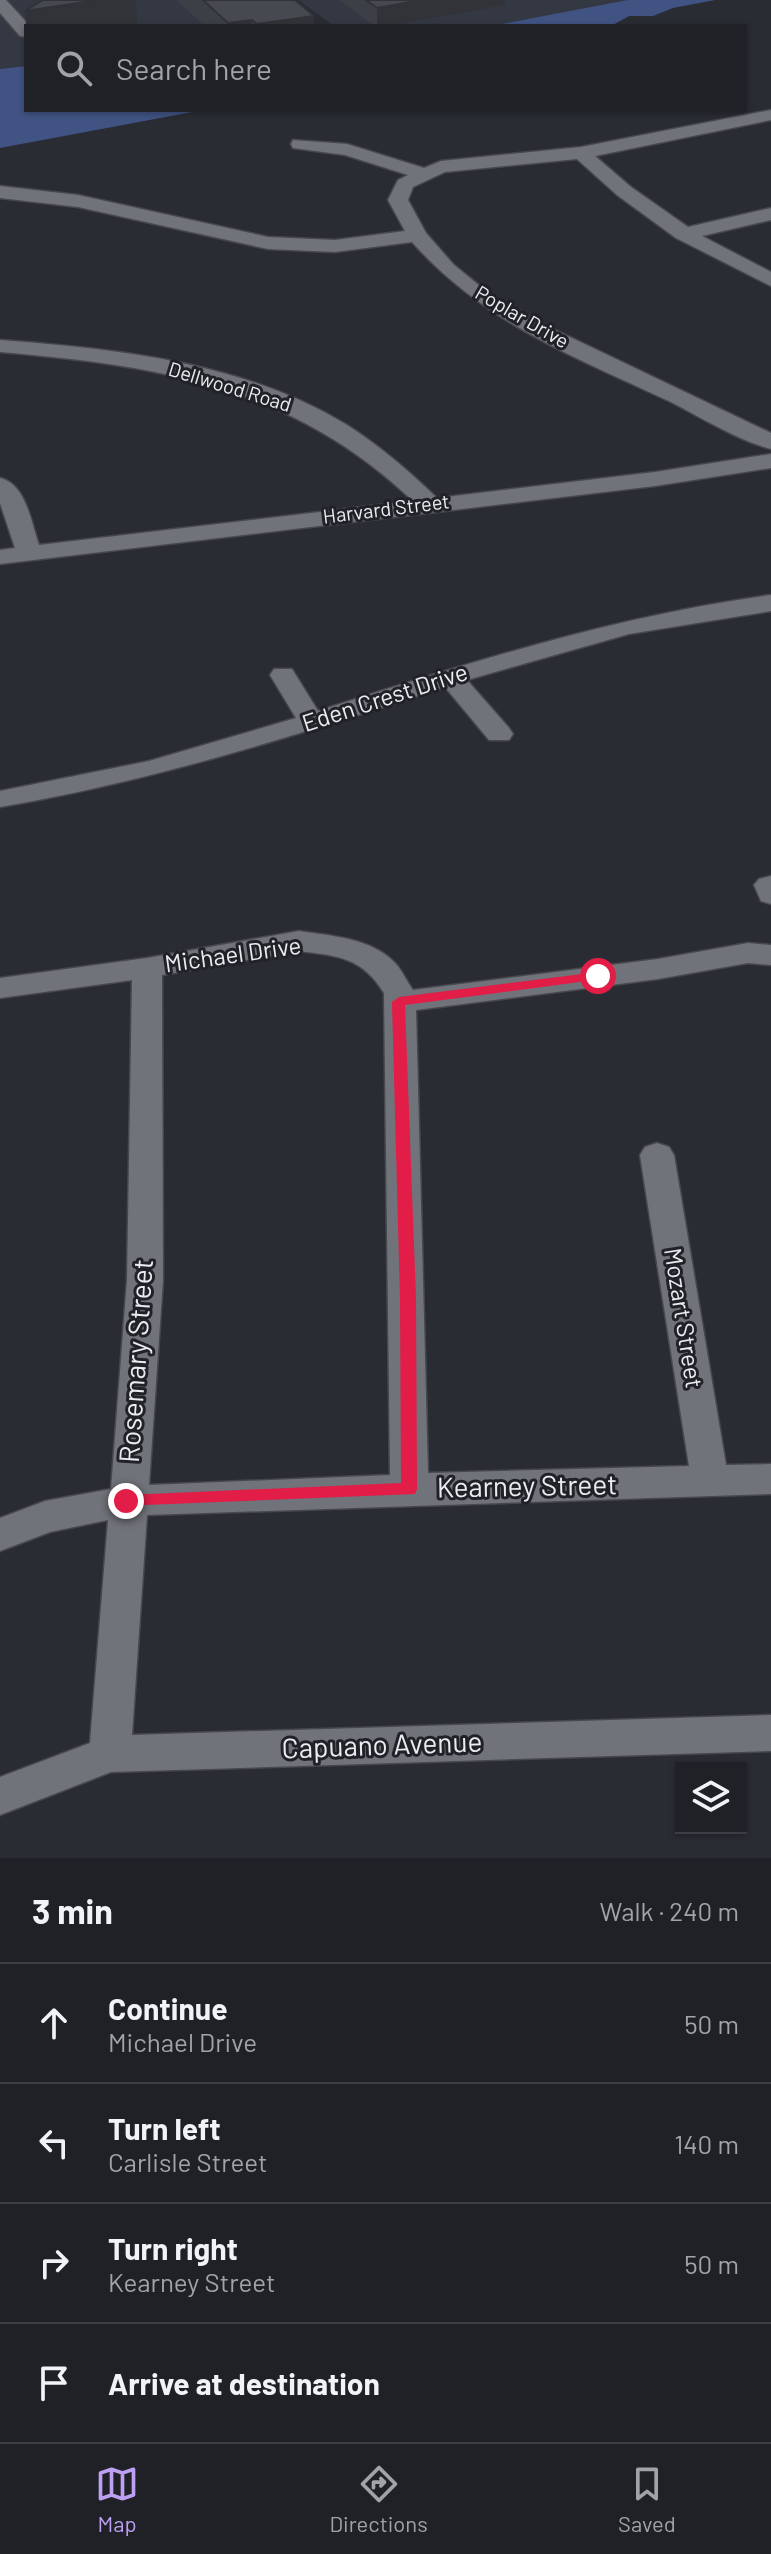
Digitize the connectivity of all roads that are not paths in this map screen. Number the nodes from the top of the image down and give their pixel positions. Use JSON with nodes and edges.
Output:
{"nodes":[{"id":1,"x":0,"y":3,"type":"edge"},
{"id":2,"x":24,"y":30,"type":"edge"},
{"id":3,"x":707,"y":112,"type":"edge"},
{"id":4,"x":771,"y":115,"type":"edge"},
{"id":5,"x":725,"y":123,"type":"junction"},
{"id":6,"x":300,"y":144,"type":"dead end"},
{"id":7,"x":581,"y":153,"type":"junction"},
{"id":8,"x":423,"y":174,"type":"junction"},
{"id":9,"x":0,"y":192,"type":"edge"},
{"id":10,"x":771,"y":214,"type":"edge"},
{"id":11,"x":683,"y":234,"type":"junction"},
{"id":12,"x":417,"y":235,"type":"junction"},
{"id":13,"x":771,"y":280,"type":"edge"},
{"id":14,"x":0,"y":346,"type":"edge"},
{"id":15,"x":771,"y":442,"type":"edge"},
{"id":16,"x":771,"y":461,"type":"edge"},
{"id":17,"x":0,"y":485,"type":"edge"},
{"id":18,"x":430,"y":504,"type":"junction"},
{"id":19,"x":29,"y":553,"type":"junction"},
{"id":20,"x":0,"y":557,"type":"edge"},
{"id":21,"x":771,"y":603,"type":"edge"},
{"id":22,"x":283,"y":675,"type":"dead end"},
{"id":23,"x":450,"y":677,"type":"junction"},
{"id":24,"x":312,"y":722,"type":"junction"},
{"id":25,"x":499,"y":734,"type":"dead end"},
{"id":26,"x":0,"y":799,"type":"edge"},
{"id":27,"x":771,"y":955,"type":"edge"},
{"id":28,"x":147,"y":968,"type":"junction"},
{"id":29,"x":0,"y":988,"type":"edge"},
{"id":30,"x":399,"y":1002,"type":"junction"},
{"id":31,"x":657,"y":1155,"type":"dead end"},
{"id":32,"x":771,"y":1479,"type":"edge"},
{"id":33,"x":710,"y":1481,"type":"junction"},
{"id":34,"x":409,"y":1489,"type":"junction"},
{"id":35,"x":126,"y":1501,"type":"junction"},
{"id":36,"x":0,"y":1535,"type":"edge"},
{"id":37,"x":771,"y":1733,"type":"edge"},
{"id":38,"x":110,"y":1754,"type":"junction"},
{"id":39,"x":0,"y":1796,"type":"edge"}],
"edges":[{"from":1,"to":2,"type":"street"},
{"from":3,"to":5,"type":"street"},
{"from":4,"to":5,"type":"street"},
{"from":5,"to":7,"type":"street"},
{"from":6,"to":8,"type":"street"},
{"from":7,"to":8,"type":"street"},
{"from":7,"to":11,"type":"street"},
{"from":8,"to":12,"type":"street","name":"Poplar Drive"},
{"from":9,"to":12,"type":"street"},
{"from":10,"to":11,"type":"street"},
{"from":11,"to":13,"type":"street"},
{"from":12,"to":15,"type":"street","name":"Poplar Drive"},
{"from":14,"to":18,"type":"street","name":"Dellwood Road"},
{"from":16,"to":18,"type":"street","name":"Harvard Street"},
{"from":17,"to":19,"type":"street"},
{"from":18,"to":19,"type":"street","name":"Harvard Street"},
{"from":19,"to":20,"type":"street","name":"Harvard Street"},
{"from":21,"to":23,"type":"street","name":"Eden Crest Drive"},
{"from":22,"to":24,"type":"street"},
{"from":23,"to":24,"type":"street","name":"Eden Crest Drive"},
{"from":23,"to":25,"type":"street"},
{"from":24,"to":26,"type":"street","name":"Eden Crest Drive"},
{"from":27,"to":30,"type":"street"},
{"from":28,"to":29,"type":"street","name":"Michael Drive"},
{"from":28,"to":30,"type":"street","name":"Michael Drive"},
{"from":28,"to":35,"type":"street","name":"Rosemary Street"},
{"from":30,"to":34,"type":"street"},
{"from":31,"to":33,"type":"street","name":"Mozart Street"},
{"from":32,"to":33,"type":"street","name":"Kearney Street"},
{"from":33,"to":34,"type":"street","name":"Kearney Street"},
{"from":34,"to":35,"type":"street","name":"Kearney Street"},
{"from":35,"to":36,"type":"street","name":"Kearney Street"},
{"from":35,"to":38,"type":"street","name":"Rosemary Street"},
{"from":37,"to":38,"type":"street","name":"Capuano Avenue"},
{"from":38,"to":39,"type":"street","name":"Capuano Avenue"}]}
